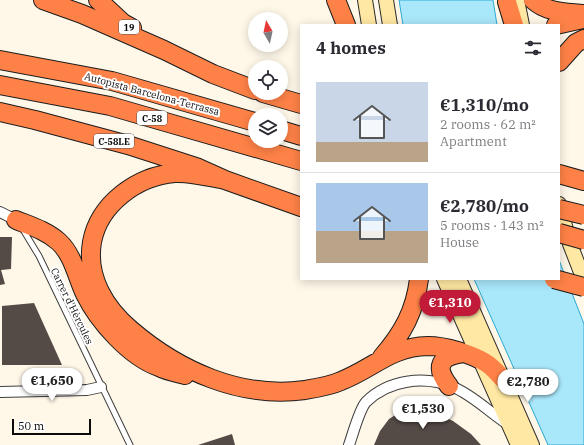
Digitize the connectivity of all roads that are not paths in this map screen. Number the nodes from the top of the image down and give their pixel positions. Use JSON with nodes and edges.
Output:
{"nodes":[{"id":1,"x":43,"y":0,"type":"edge"},
{"id":2,"x":98,"y":0,"type":"edge"},
{"id":3,"x":336,"y":0,"type":"edge"},
{"id":4,"x":365,"y":0,"type":"edge"},
{"id":5,"x":386,"y":0,"type":"edge"},
{"id":6,"x":533,"y":0,"type":"edge"},
{"id":7,"x":510,"y":1,"type":"edge"},
{"id":8,"x":584,"y":14,"type":"edge"},
{"id":9,"x":584,"y":19,"type":"edge"},
{"id":10,"x":346,"y":24,"type":"edge"},
{"id":11,"x":369,"y":24,"type":"edge"},
{"id":12,"x":390,"y":24,"type":"edge"},
{"id":13,"x":510,"y":24,"type":"edge"},
{"id":14,"x":514,"y":24,"type":"edge"},
{"id":15,"x":522,"y":24,"type":"edge"},
{"id":16,"x":560,"y":24,"type":"edge"},
{"id":17,"x":580,"y":41,"type":"edge"},
{"id":18,"x":164,"y":50,"type":"junction"},
{"id":19,"x":560,"y":50,"type":"edge"},
{"id":20,"x":0,"y":60,"type":"edge"},
{"id":21,"x":560,"y":61,"type":"edge"},
{"id":22,"x":0,"y":85,"type":"edge"},
{"id":23,"x":248,"y":87,"type":"edge"},
{"id":24,"x":288,"y":100,"type":"edge"},
{"id":25,"x":300,"y":104,"type":"edge"},
{"id":26,"x":0,"y":112,"type":"edge"},
{"id":27,"x":248,"y":120,"type":"edge"},
{"id":28,"x":288,"y":132,"type":"edge"},
{"id":29,"x":300,"y":136,"type":"edge"},
{"id":30,"x":300,"y":161,"type":"edge"},
{"id":31,"x":560,"y":174,"type":"edge"},
{"id":32,"x":225,"y":180,"type":"junction"},
{"id":33,"x":584,"y":181,"type":"edge"},
{"id":34,"x":300,"y":206,"type":"edge"},
{"id":35,"x":560,"y":208,"type":"edge"},
{"id":36,"x":560,"y":209,"type":"edge"},
{"id":37,"x":0,"y":212,"type":"edge"},
{"id":38,"x":584,"y":215,"type":"edge"},
{"id":39,"x":16,"y":220,"type":"junction"},
{"id":40,"x":560,"y":233,"type":"edge"},
{"id":41,"x":560,"y":235,"type":"edge"},
{"id":42,"x":584,"y":240,"type":"edge"},
{"id":43,"x":419,"y":280,"type":"edge"},
{"id":44,"x":444,"y":280,"type":"edge"},
{"id":45,"x":459,"y":280,"type":"edge"},
{"id":46,"x":558,"y":280,"type":"edge"},
{"id":47,"x":584,"y":280,"type":"edge"},
{"id":48,"x":584,"y":287,"type":"edge"},
{"id":49,"x":584,"y":294,"type":"edge"},
{"id":50,"x":471,"y":356,"type":"junction"},
{"id":51,"x":378,"y":361,"type":"junction"},
{"id":52,"x":503,"y":380,"type":"junction"},
{"id":53,"x":221,"y":382,"type":"junction"},
{"id":54,"x":449,"y":386,"type":"junction"},
{"id":55,"x":101,"y":387,"type":"junction"},
{"id":56,"x":0,"y":392,"type":"edge"},
{"id":57,"x":508,"y":425,"type":"junction"},
{"id":58,"x":130,"y":445,"type":"edge"},
{"id":59,"x":349,"y":445,"type":"edge"},
{"id":60,"x":518,"y":445,"type":"edge"},
{"id":61,"x":532,"y":445,"type":"edge"}],
"edges":[{"from":1,"to":18,"type":"highway"},
{"from":2,"to":18,"type":"highway","number":"19"},
{"from":3,"to":10,"type":"highway"},
{"from":4,"to":11,"type":"main road"},
{"from":5,"to":12,"type":"main road"},
{"from":6,"to":8,"type":"highway"},
{"from":7,"to":13,"type":"main road"},
{"from":7,"to":14,"type":"highway"},
{"from":7,"to":15,"type":"main road"},
{"from":9,"to":16,"type":"highway"},
{"from":17,"to":19,"type":"highway"},
{"from":17,"to":21,"type":"highway"},
{"from":18,"to":23,"type":"highway"},
{"from":20,"to":27,"type":"highway","name":"Autopista Barcelona-Terrassa","number":"C-58"},
{"from":22,"to":30,"type":"highway","number":"C-58"},
{"from":24,"to":25,"type":"highway"},
{"from":26,"to":32,"type":"highway","number":"C-58LE"},
{"from":28,"to":29,"type":"highway"},
{"from":31,"to":33,"type":"highway"},
{"from":32,"to":34,"type":"highway","number":"C-58LE"},
{"from":32,"to":53,"type":"highway"},
{"from":35,"to":47,"type":"main road"},
{"from":36,"to":38,"type":"highway","bridge":true},
{"from":37,"to":39,"type":"street"},
{"from":39,"to":53,"type":"highway"},
{"from":39,"to":55,"type":"lane","name":"Carrer d'Hèrcules"},
{"from":40,"to":42,"type":"highway","bridge":true},
{"from":41,"to":49,"type":"main road"},
{"from":43,"to":51,"type":"highway"},
{"from":44,"to":50,"type":"main road"},
{"from":45,"to":52,"type":"main road"},
{"from":46,"to":48,"type":"highway","bridge":true},
{"from":50,"to":51,"type":"highway"},
{"from":50,"to":52,"type":"highway"},
{"from":50,"to":54,"type":"highway"},
{"from":50,"to":57,"type":"main road"},
{"from":51,"to":53,"type":"highway"},
{"from":52,"to":61,"type":"main road"},
{"from":54,"to":57,"type":"street"},
{"from":54,"to":59,"type":"street"},
{"from":55,"to":56,"type":"street"},
{"from":55,"to":58,"type":"lane","name":"Carrer d'Hèrcules"},
{"from":57,"to":60,"type":"main road"}]}
